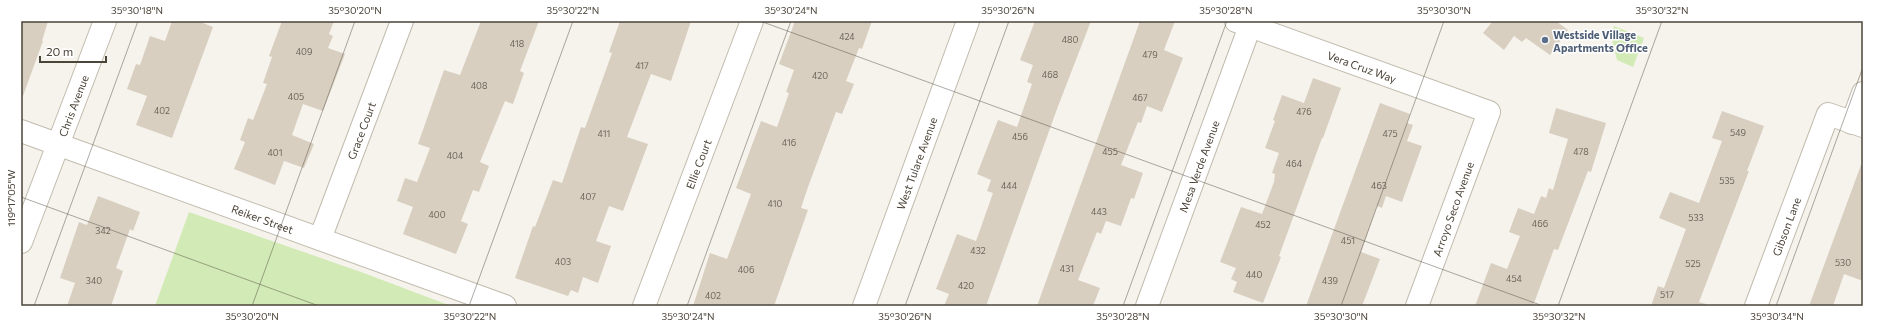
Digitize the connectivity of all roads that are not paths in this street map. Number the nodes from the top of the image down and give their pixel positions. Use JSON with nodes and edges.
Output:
{"nodes":[{"id":1,"x":105,"y":21,"type":"edge"},
{"id":2,"x":402,"y":21,"type":"edge"},
{"id":3,"x":752,"y":21,"type":"edge"},
{"id":4,"x":968,"y":21,"type":"edge"},
{"id":5,"x":1243,"y":24,"type":"edge"},
{"id":6,"x":1863,"y":93,"type":"edge"},
{"id":7,"x":1489,"y":112,"type":"joint"},
{"id":8,"x":1858,"y":124,"type":"edge"},
{"id":9,"x":21,"y":131,"type":"edge"},
{"id":10,"x":59,"y":145,"type":"junction"},
{"id":11,"x":320,"y":239,"type":"junction"},
{"id":12,"x":21,"y":242,"type":"edge"},
{"id":13,"x":505,"y":306,"type":"edge"},
{"id":14,"x":644,"y":306,"type":"edge"},
{"id":15,"x":864,"y":306,"type":"edge"},
{"id":16,"x":1147,"y":306,"type":"edge"},
{"id":17,"x":1417,"y":306,"type":"edge"},
{"id":18,"x":1756,"y":306,"type":"edge"}],
"edges":[{"from":1,"to":10,"type":"street","name":"Chris Avenue"},
{"from":2,"to":11,"type":"street","name":"Grace Court"},
{"from":3,"to":14,"type":"street","name":"Ellie Court"},
{"from":4,"to":15,"type":"street","name":"West Tulare Avenue"},
{"from":5,"to":7,"type":"street","name":"Vera Cruz Way"},
{"from":5,"to":16,"type":"street","name":"Mesa Verde Avenue"},
{"from":6,"to":8,"type":"street"},
{"from":7,"to":17,"type":"street","name":"Arroyo Seco Avenue"},
{"from":8,"to":18,"type":"street","name":"Gibson Lane"},
{"from":9,"to":10,"type":"street","name":"Reiker Street"},
{"from":10,"to":11,"type":"street","name":"Reiker Street"},
{"from":10,"to":12,"type":"street","name":"Chris Avenue"},
{"from":11,"to":13,"type":"street","name":"Reiker Street"}]}
